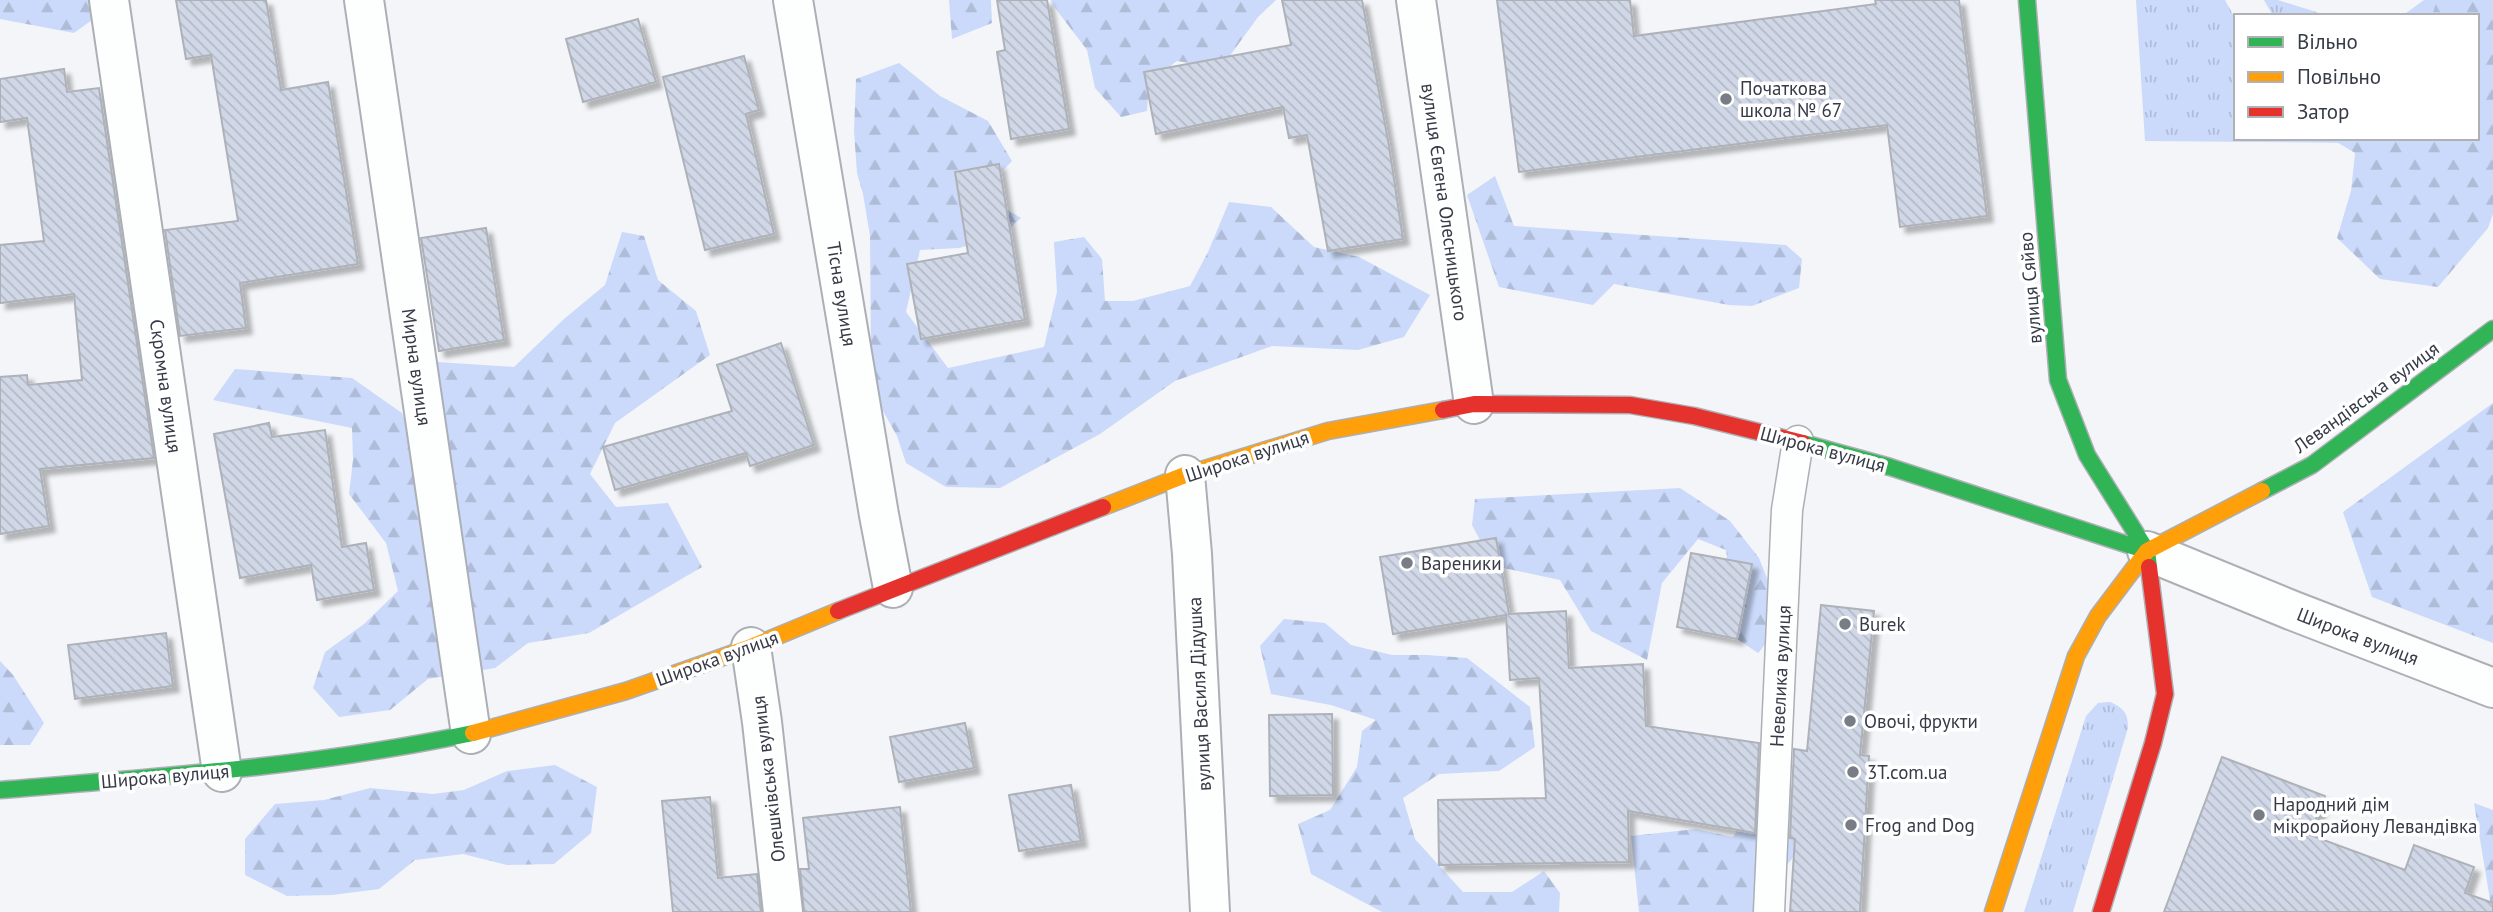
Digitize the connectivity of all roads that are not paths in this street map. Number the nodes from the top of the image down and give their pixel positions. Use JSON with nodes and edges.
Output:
{"nodes":[{"id":1,"x":109,"y":0,"type":"edge"},
{"id":2,"x":364,"y":0,"type":"edge"},
{"id":3,"x":793,"y":0,"type":"edge"},
{"id":4,"x":1416,"y":0,"type":"edge"},
{"id":5,"x":2027,"y":0,"type":"edge"},
{"id":6,"x":2493,"y":329,"type":"edge"},
{"id":7,"x":1474,"y":404,"type":"junction"},
{"id":8,"x":1798,"y":441,"type":"junction"},
{"id":9,"x":1185,"y":475,"type":"junction"},
{"id":10,"x":2147,"y":551,"type":"junction"},
{"id":11,"x":893,"y":588,"type":"junction"},
{"id":12,"x":751,"y":647,"type":"junction"},
{"id":13,"x":2493,"y":688,"type":"edge"},
{"id":14,"x":471,"y":734,"type":"junction"},
{"id":15,"x":222,"y":772,"type":"junction"},
{"id":16,"x":0,"y":790,"type":"edge"},
{"id":17,"x":783,"y":912,"type":"edge"},
{"id":18,"x":1210,"y":912,"type":"edge"},
{"id":19,"x":1769,"y":912,"type":"edge"},
{"id":20,"x":1993,"y":912,"type":"edge"},
{"id":21,"x":2101,"y":912,"type":"edge"}],
"edges":[{"from":1,"to":15,"type":"street","name":"Скромна вулиця"},
{"from":2,"to":14,"type":"street","name":"Мирна вулиця"},
{"from":3,"to":11,"type":"street","name":"Тісна вулиця"},
{"from":4,"to":7,"type":"street","name":"вулиця Євгена Олесницького"},
{"from":5,"to":10,"type":"street","name":"вулиця Сяйво"},
{"from":6,"to":10,"type":"street","name":"Левандівська вулиця"},
{"from":7,"to":8,"type":"street","name":"Широка вулиця"},
{"from":7,"to":9,"type":"street","name":"Широка вулиця"},
{"from":8,"to":10,"type":"street","name":"Широка вулиця"},
{"from":8,"to":19,"type":"lane","name":"Невелика вулиця"},
{"from":9,"to":11,"type":"street","name":"Широка вулиця"},
{"from":9,"to":18,"type":"street","name":"вулиця Василя Дідушка"},
{"from":10,"to":13,"type":"street","name":"Широка вулиця"},
{"from":10,"to":20,"type":"street"},
{"from":10,"to":21,"type":"street","name":"вулиця Сяйво"},
{"from":11,"to":12,"type":"street","name":"Широка вулиця"},
{"from":12,"to":14,"type":"street","name":"Широка вулиця"},
{"from":12,"to":17,"type":"street","name":"Олешківська вулиця"},
{"from":14,"to":15,"type":"street","name":"Широка вулиця"},
{"from":15,"to":16,"type":"street","name":"Широка вулиця"}]}
